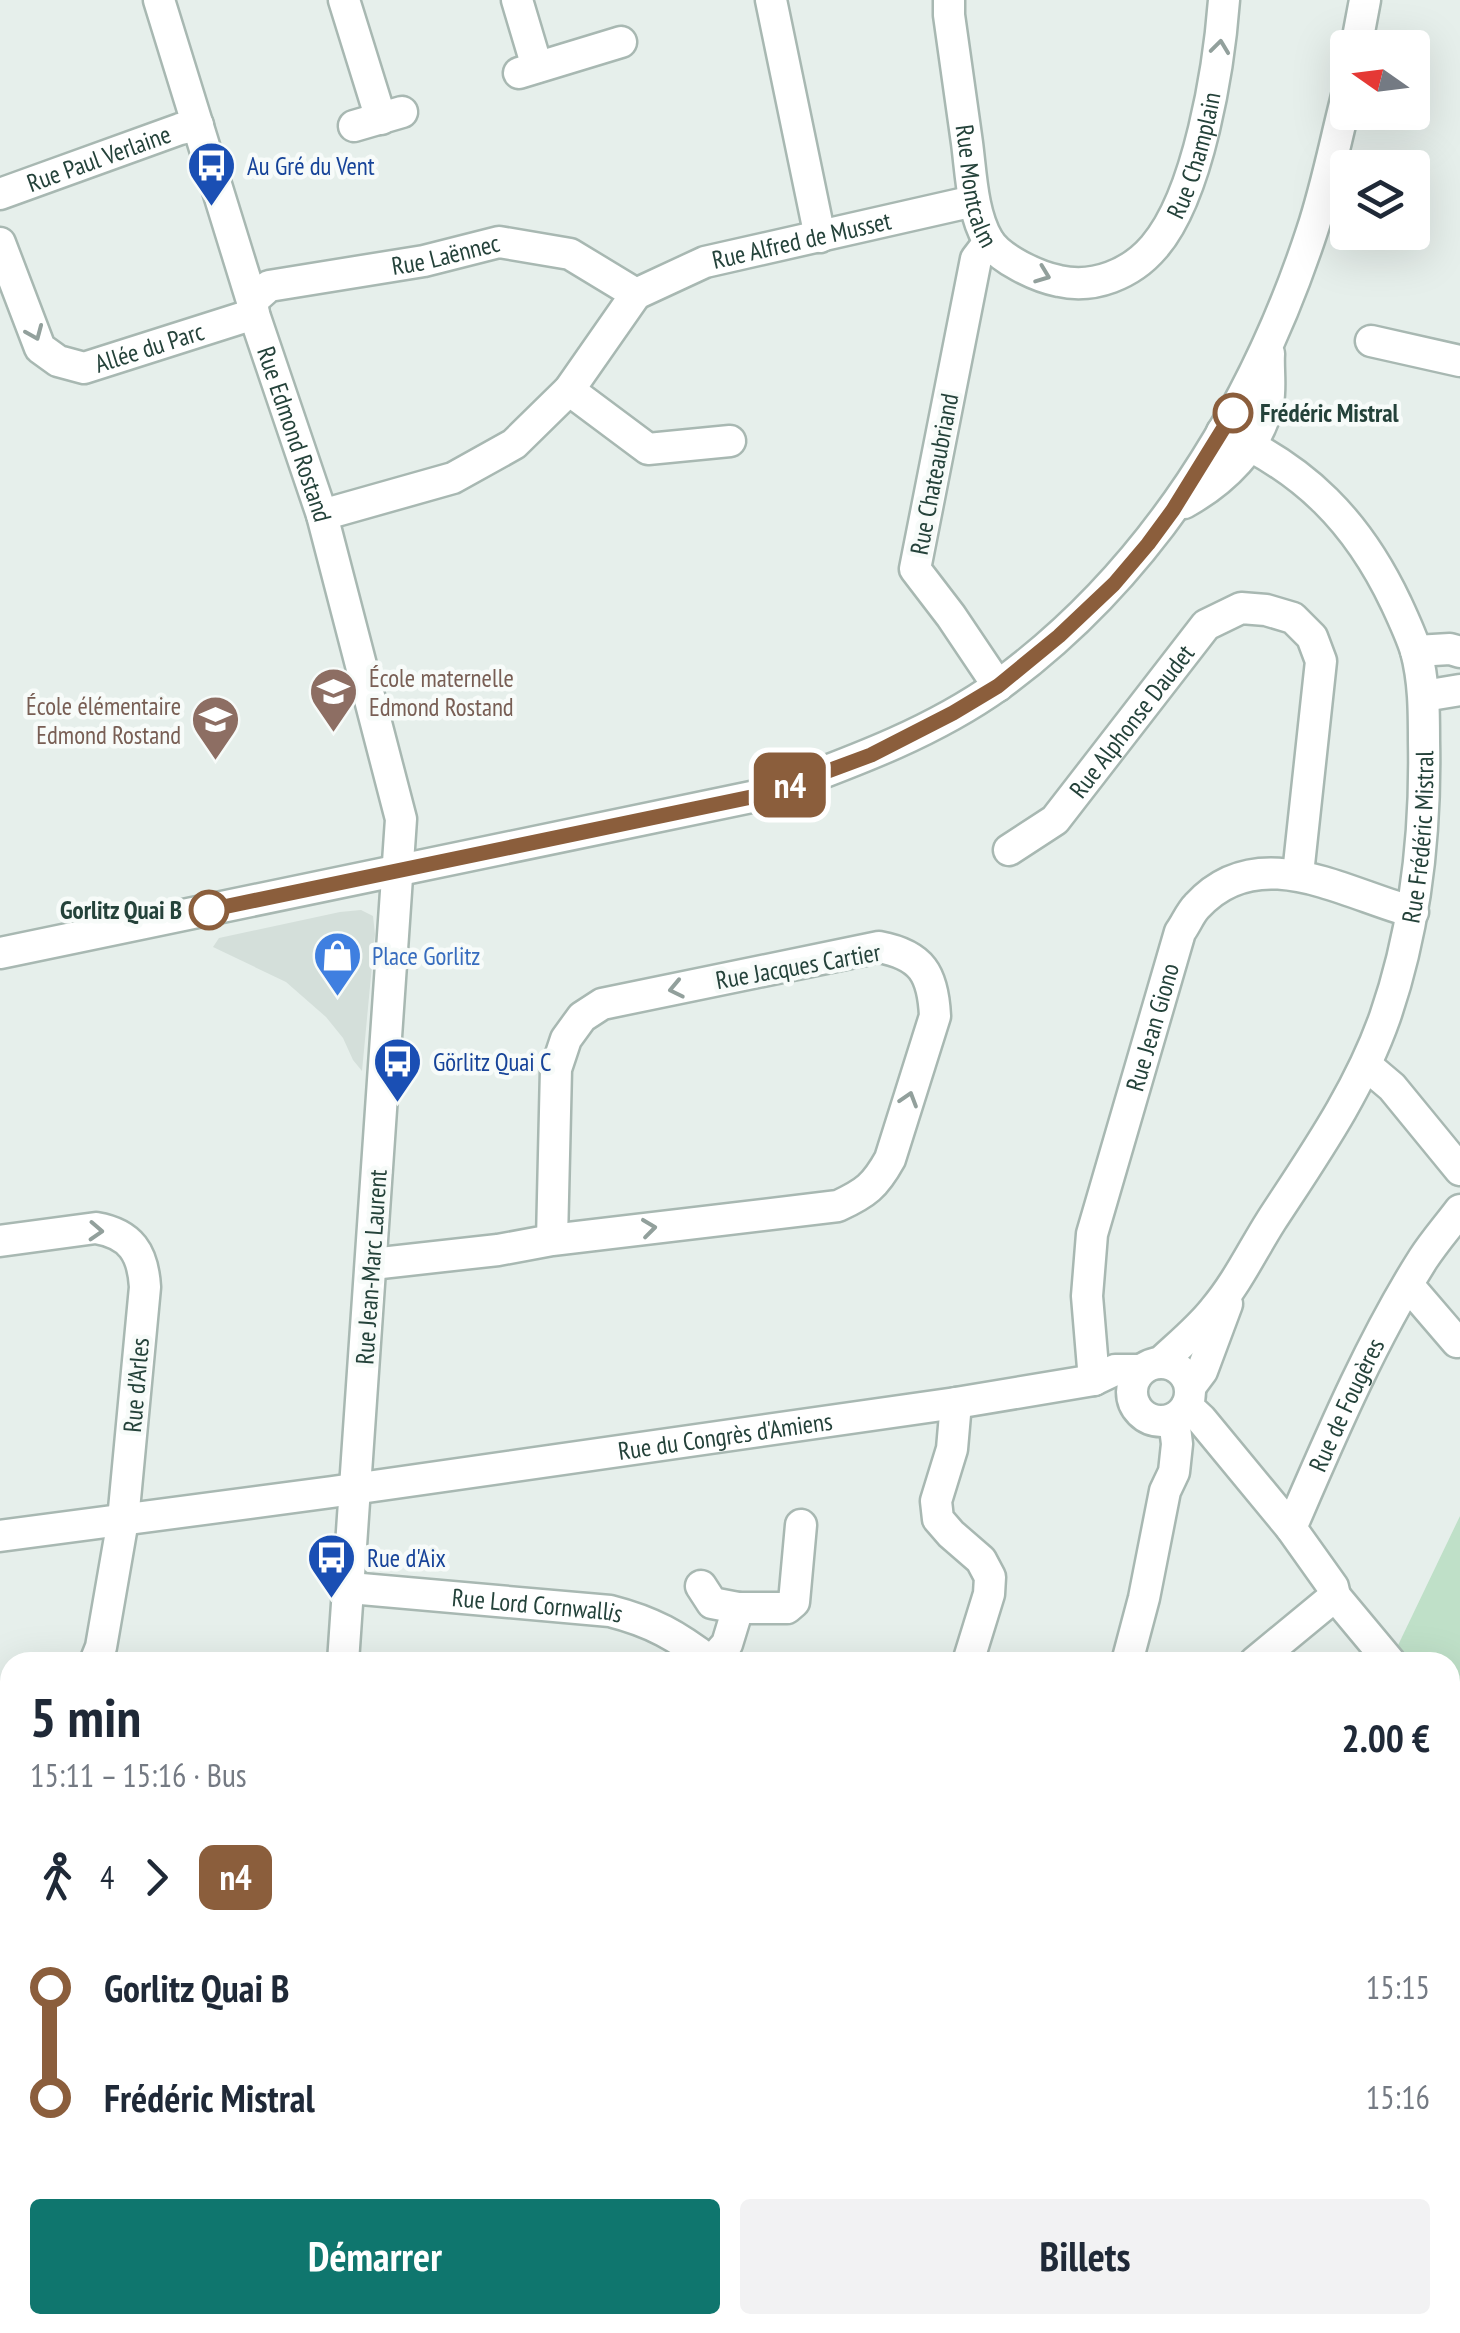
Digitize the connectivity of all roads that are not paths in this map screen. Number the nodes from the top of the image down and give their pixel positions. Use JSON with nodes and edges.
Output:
{"nodes":[{"id":1,"x":159,"y":0,"type":"edge"},
{"id":2,"x":344,"y":0,"type":"edge"},
{"id":3,"x":517,"y":0,"type":"edge"},
{"id":4,"x":771,"y":0,"type":"edge"},
{"id":5,"x":949,"y":0,"type":"edge"},
{"id":6,"x":1224,"y":0,"type":"edge"},
{"id":7,"x":1365,"y":0,"type":"edge"},
{"id":8,"x":1359,"y":30,"type":"edge"},
{"id":9,"x":621,"y":42,"type":"dead end"},
{"id":10,"x":379,"y":119,"type":"dead end"},
{"id":11,"x":198,"y":126,"type":"junction"},
{"id":12,"x":1338,"y":130,"type":"edge"},
{"id":13,"x":0,"y":194,"type":"edge"},
{"id":14,"x":974,"y":201,"type":"junction"},
{"id":15,"x":820,"y":236,"type":"junction"},
{"id":16,"x":0,"y":242,"type":"edge"},
{"id":17,"x":988,"y":242,"type":"junction"},
{"id":18,"x":1105,"y":281,"type":"joint"},
{"id":19,"x":636,"y":294,"type":"junction"},
{"id":20,"x":252,"y":307,"type":"junction"},
{"id":21,"x":1371,"y":341,"type":"dead end"},
{"id":22,"x":1460,"y":360,"type":"edge"},
{"id":23,"x":569,"y":390,"type":"junction"},
{"id":24,"x":1236,"y":438,"type":"junction"},
{"id":25,"x":730,"y":441,"type":"dead end"},
{"id":26,"x":322,"y":516,"type":"junction"},
{"id":27,"x":1416,"y":651,"type":"junction"},
{"id":28,"x":1460,"y":652,"type":"edge"},
{"id":29,"x":998,"y":686,"type":"junction"},
{"id":30,"x":1460,"y":690,"type":"edge"},
{"id":31,"x":1424,"y":696,"type":"junction"},
{"id":32,"x":1009,"y":850,"type":"dead end"},
{"id":33,"x":398,"y":872,"type":"junction"},
{"id":34,"x":1298,"y":874,"type":"junction"},
{"id":35,"x":1413,"y":912,"type":"junction"},
{"id":36,"x":0,"y":953,"type":"edge"},
{"id":37,"x":1366,"y":1065,"type":"junction"},
{"id":38,"x":1460,"y":1170,"type":"edge"},
{"id":39,"x":1460,"y":1210,"type":"edge"},
{"id":40,"x":0,"y":1240,"type":"edge"},
{"id":41,"x":552,"y":1240,"type":"junction"},
{"id":42,"x":372,"y":1264,"type":"junction"},
{"id":43,"x":1235,"y":1282,"type":"junction"},
{"id":44,"x":1408,"y":1285,"type":"junction"},
{"id":45,"x":1457,"y":1342,"type":"dead end"},
{"id":46,"x":1151,"y":1366,"type":"junction"},
{"id":47,"x":1094,"y":1380,"type":"junction"},
{"id":48,"x":956,"y":1403,"type":"junction"},
{"id":49,"x":1184,"y":1404,"type":"junction"},
{"id":50,"x":1139,"y":1411,"type":"junction"},
{"id":51,"x":356,"y":1488,"type":"junction"},
{"id":52,"x":1164,"y":1491,"type":"junction"},
{"id":53,"x":124,"y":1520,"type":"junction"},
{"id":54,"x":801,"y":1525,"type":"dead end"},
{"id":55,"x":1291,"y":1528,"type":"junction"},
{"id":56,"x":0,"y":1536,"type":"edge"},
{"id":57,"x":701,"y":1586,"type":"dead end"},
{"id":58,"x":350,"y":1588,"type":"junction"},
{"id":59,"x":1334,"y":1596,"type":"junction"},
{"id":60,"x":738,"y":1608,"type":"junction"},
{"id":61,"x":99,"y":1652,"type":"edge"},
{"id":62,"x":344,"y":1652,"type":"edge"},
{"id":63,"x":697,"y":1652,"type":"edge"},
{"id":64,"x":720,"y":1652,"type":"edge"},
{"id":65,"x":971,"y":1652,"type":"edge"},
{"id":66,"x":1130,"y":1652,"type":"edge"},
{"id":67,"x":1267,"y":1652,"type":"edge"},
{"id":68,"x":1382,"y":1652,"type":"edge"}],
"edges":[{"from":1,"to":11,"type":"street","name":"Rue Edmond Rostand"},
{"from":2,"to":10,"type":"street"},
{"from":3,"to":9,"type":"street"},
{"from":4,"to":15,"type":"street"},
{"from":5,"to":14,"type":"street","name":"Rue Montcalm"},
{"from":18,"to":6,"type":"street","name":"Rue Champlain","one_way":true},
{"from":7,"to":8,"type":"street"},
{"from":11,"to":13,"type":"street","name":"Rue Paul Verlaine"},
{"from":11,"to":20,"type":"street","name":"Rue Edmond Rostand"},
{"from":12,"to":24,"type":"street"},
{"from":14,"to":15,"type":"street","name":"Rue Alfred de Musset"},
{"from":14,"to":17,"type":"street","name":"Rue Montcalm"},
{"from":15,"to":19,"type":"street","name":"Rue Alfred de Musset"},
{"from":16,"to":20,"type":"street","name":"Allée du Parc","one_way":true},
{"from":17,"to":18,"type":"street","name":"Rue Montcalm","one_way":true},
{"from":17,"to":29,"type":"street","name":"Rue Chateaubriand"},
{"from":19,"to":20,"type":"street","name":"Rue Laënnec"},
{"from":19,"to":23,"type":"street"},
{"from":20,"to":26,"type":"street","name":"Rue Edmond Rostand"},
{"from":21,"to":22,"type":"street"},
{"from":23,"to":25,"type":"street"},
{"from":23,"to":26,"type":"street"},
{"from":24,"to":27,"type":"street","name":"Rue Frédéric Mistral"},
{"from":24,"to":29,"type":"street"},
{"from":26,"to":33,"type":"street","name":"Rue Edmond Rostand"},
{"from":27,"to":28,"type":"street"},
{"from":27,"to":31,"type":"street","name":"Rue Frédéric Mistral"},
{"from":29,"to":33,"type":"street"},
{"from":30,"to":31,"type":"street"},
{"from":31,"to":35,"type":"street","name":"Rue Frédéric Mistral"},
{"from":32,"to":34,"type":"street","name":"Rue Alphonse Daudet"},
{"from":33,"to":36,"type":"street"},
{"from":33,"to":42,"type":"street","name":"Rue Jean-Marc Laurent"},
{"from":34,"to":35,"type":"street","name":"Rue Jean Giono"},
{"from":34,"to":47,"type":"street","name":"Rue Jean Giono"},
{"from":35,"to":37,"type":"street","name":"Rue Frédéric Mistral"},
{"from":37,"to":38,"type":"street"},
{"from":37,"to":43,"type":"street","name":"Rue Frédéric Mistral"},
{"from":39,"to":44,"type":"street","name":"Rue de Fougères"},
{"from":40,"to":53,"type":"street","name":"Rue d'Arles","one_way":true},
{"from":41,"to":41,"type":"street","name":"Rue Jacques Cartier","one_way":true},
{"from":41,"to":42,"type":"street","name":"Rue Jacques Cartier"},
{"from":42,"to":51,"type":"street","name":"Rue Jean-Marc Laurent"},
{"from":43,"to":46,"type":"street","name":"Rue Frédéric Mistral"},
{"from":43,"to":49,"type":"street","name":"Rue Frédéric Mistral"},
{"from":44,"to":45,"type":"street"},
{"from":44,"to":55,"type":"street","name":"Rue de Fougères"},
{"from":46,"to":47,"type":"street","name":"Rue du Congrès d'Amiens"},
{"from":46,"to":49,"type":"street"},
{"from":46,"to":50,"type":"street"},
{"from":47,"to":48,"type":"street","name":"Rue du Congrès d'Amiens"},
{"from":47,"to":50,"type":"street"},
{"from":48,"to":51,"type":"street","name":"Rue du Congrès d'Amiens"},
{"from":48,"to":65,"type":"street"},
{"from":49,"to":50,"type":"street"},
{"from":49,"to":52,"type":"street","name":"Rue Frédéric Mistral"},
{"from":49,"to":55,"type":"street"},
{"from":50,"to":52,"type":"street","name":"Rue Frédéric Mistral"},
{"from":51,"to":53,"type":"street"},
{"from":51,"to":58,"type":"street","name":"Rue Jean-Marc Laurent"},
{"from":52,"to":66,"type":"street","name":"Rue Frédéric Mistral"},
{"from":53,"to":56,"type":"street"},
{"from":53,"to":61,"type":"street","name":"Rue d'Arles"},
{"from":54,"to":60,"type":"street"},
{"from":55,"to":59,"type":"street"},
{"from":57,"to":60,"type":"street"},
{"from":58,"to":62,"type":"street","name":"Rue Jean-Marc Laurent"},
{"from":58,"to":63,"type":"street","name":"Rue Lord Cornwallis"},
{"from":59,"to":67,"type":"street"},
{"from":59,"to":68,"type":"street"},
{"from":60,"to":64,"type":"street","name":"Rue Lord Cornwallis"}]}
